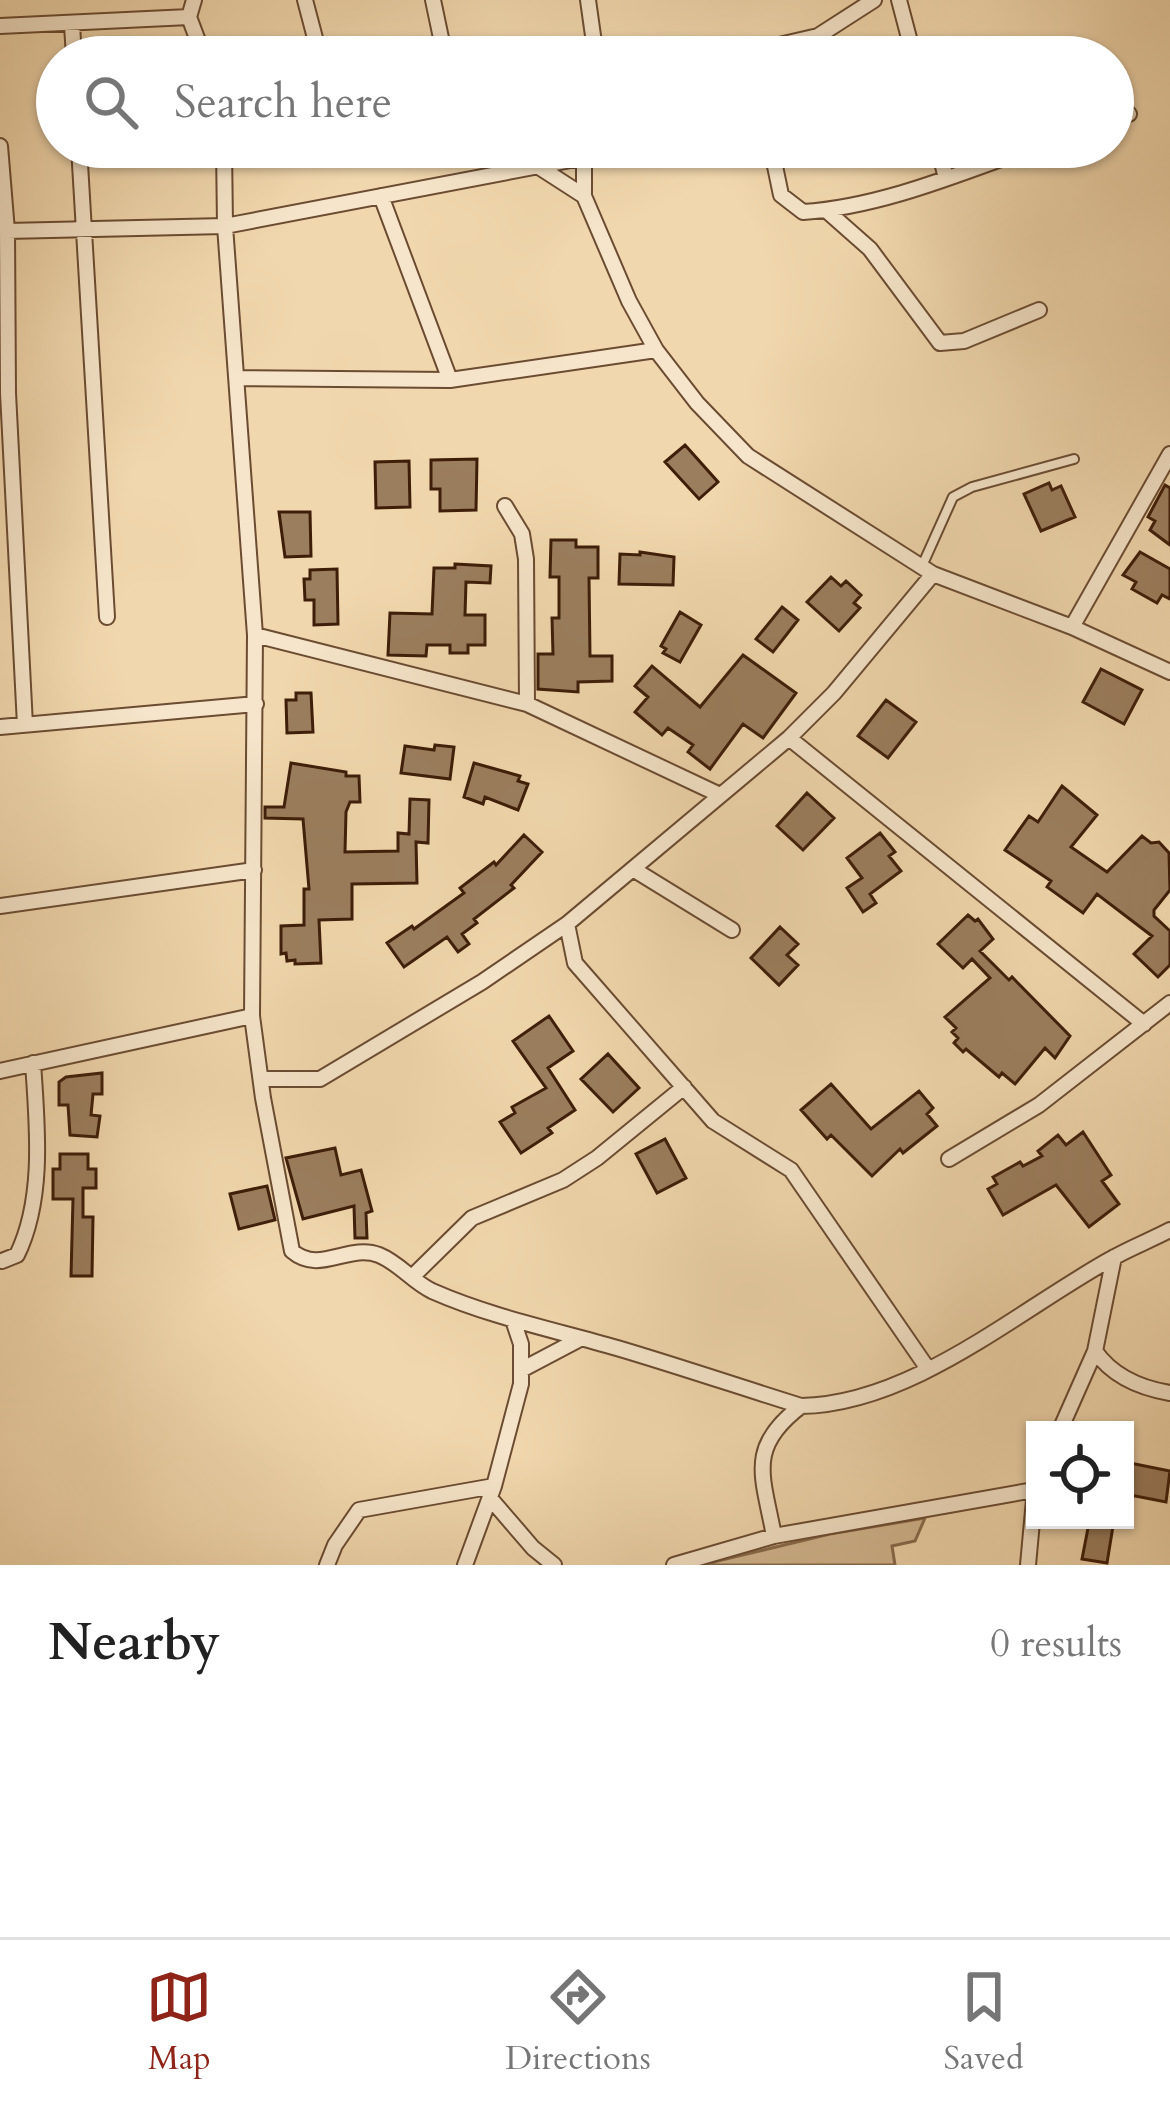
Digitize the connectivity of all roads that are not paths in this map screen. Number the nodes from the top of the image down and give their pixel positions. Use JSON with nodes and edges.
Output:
{"nodes":[{"id":1,"x":194,"y":0,"type":"edge"},
{"id":2,"x":305,"y":0,"type":"edge"},
{"id":3,"x":433,"y":0,"type":"edge"},
{"id":4,"x":587,"y":0,"type":"edge"},
{"id":5,"x":874,"y":0,"type":"edge"},
{"id":6,"x":899,"y":0,"type":"edge"},
{"id":7,"x":189,"y":16,"type":"junction"},
{"id":8,"x":72,"y":25,"type":"junction"},
{"id":9,"x":0,"y":26,"type":"edge"},
{"id":10,"x":73,"y":36,"type":"edge"},
{"id":11,"x":196,"y":36,"type":"edge"},
{"id":12,"x":314,"y":36,"type":"edge"},
{"id":13,"x":441,"y":36,"type":"edge"},
{"id":14,"x":593,"y":36,"type":"edge"},
{"id":15,"x":818,"y":36,"type":"edge"},
{"id":16,"x":908,"y":36,"type":"edge"},
{"id":17,"x":0,"y":146,"type":"edge"},
{"id":18,"x":80,"y":168,"type":"edge"},
{"id":19,"x":225,"y":168,"type":"edge"},
{"id":20,"x":528,"y":168,"type":"edge"},
{"id":21,"x":542,"y":168,"type":"edge"},
{"id":22,"x":583,"y":168,"type":"edge"},
{"id":23,"x":775,"y":168,"type":"edge"},
{"id":24,"x":943,"y":168,"type":"edge"},
{"id":25,"x":974,"y":168,"type":"edge"},
{"id":26,"x":946,"y":178,"type":"junction"},
{"id":27,"x":381,"y":196,"type":"junction"},
{"id":28,"x":584,"y":196,"type":"junction"},
{"id":29,"x":826,"y":211,"type":"junction"},
{"id":30,"x":224,"y":226,"type":"junction"},
{"id":31,"x":84,"y":230,"type":"junction"},
{"id":32,"x":7,"y":231,"type":"junction"},
{"id":33,"x":1040,"y":310,"type":"dead end"},
{"id":34,"x":656,"y":350,"type":"junction"},
{"id":35,"x":237,"y":379,"type":"junction"},
{"id":36,"x":451,"y":380,"type":"junction"},
{"id":37,"x":4,"y":391,"type":"edge"},
{"id":38,"x":1170,"y":454,"type":"edge"},
{"id":39,"x":1074,"y":459,"type":"dead end"},
{"id":40,"x":505,"y":506,"type":"dead end"},
{"id":41,"x":927,"y":571,"type":"junction"},
{"id":42,"x":107,"y":617,"type":"dead end"},
{"id":43,"x":1072,"y":627,"type":"junction"},
{"id":44,"x":255,"y":635,"type":"junction"},
{"id":45,"x":1170,"y":672,"type":"edge"},
{"id":46,"x":256,"y":704,"type":"junction"},
{"id":47,"x":526,"y":704,"type":"junction"},
{"id":48,"x":25,"y":725,"type":"junction"},
{"id":49,"x":0,"y":727,"type":"edge"},
{"id":50,"x":789,"y":738,"type":"junction"},
{"id":51,"x":720,"y":795,"type":"junction"},
{"id":52,"x":633,"y":869,"type":"junction"},
{"id":53,"x":254,"y":870,"type":"junction"},
{"id":54,"x":0,"y":906,"type":"edge"},
{"id":55,"x":567,"y":924,"type":"junction"},
{"id":56,"x":731,"y":930,"type":"dead end"},
{"id":57,"x":1170,"y":1003,"type":"edge"},
{"id":58,"x":252,"y":1016,"type":"junction"},
{"id":59,"x":1144,"y":1024,"type":"junction"},
{"id":60,"x":33,"y":1063,"type":"junction"},
{"id":61,"x":0,"y":1071,"type":"edge"},
{"id":62,"x":261,"y":1079,"type":"junction"},
{"id":63,"x":684,"y":1087,"type":"junction"},
{"id":64,"x":949,"y":1159,"type":"dead end"},
{"id":65,"x":1170,"y":1230,"type":"edge"},
{"id":66,"x":1114,"y":1257,"type":"junction"},
{"id":67,"x":2,"y":1261,"type":"edge"},
{"id":68,"x":412,"y":1277,"type":"junction"},
{"id":69,"x":513,"y":1320,"type":"junction"},
{"id":70,"x":578,"y":1340,"type":"junction"},
{"id":71,"x":1095,"y":1351,"type":"junction"},
{"id":72,"x":523,"y":1369,"type":"junction"},
{"id":73,"x":928,"y":1369,"type":"junction"},
{"id":74,"x":1170,"y":1393,"type":"edge"},
{"id":75,"x":801,"y":1406,"type":"junction"},
{"id":76,"x":1064,"y":1421,"type":"edge"},
{"id":77,"x":492,"y":1492,"type":"junction"},
{"id":78,"x":1026,"y":1492,"type":"edge"},
{"id":79,"x":1031,"y":1529,"type":"edge"},
{"id":80,"x":774,"y":1536,"type":"junction"},
{"id":81,"x":327,"y":1565,"type":"edge"},
{"id":82,"x":465,"y":1565,"type":"edge"},
{"id":83,"x":554,"y":1565,"type":"edge"},
{"id":84,"x":674,"y":1565,"type":"edge"},
{"id":85,"x":1028,"y":1565,"type":"edge"}],
"edges":[{"from":1,"to":7,"type":"street"},
{"from":2,"to":12,"type":"street"},
{"from":3,"to":13,"type":"street"},
{"from":4,"to":14,"type":"street"},
{"from":5,"to":15,"type":"street"},
{"from":6,"to":16,"type":"street"},
{"from":7,"to":8,"type":"street"},
{"from":7,"to":11,"type":"street"},
{"from":8,"to":9,"type":"street"},
{"from":8,"to":10,"type":"street"},
{"from":17,"to":32,"type":"street"},
{"from":18,"to":31,"type":"street"},
{"from":19,"to":30,"type":"street"},
{"from":20,"to":27,"type":"street"},
{"from":21,"to":28,"type":"street"},
{"from":22,"to":28,"type":"street"},
{"from":23,"to":29,"type":"street"},
{"from":24,"to":26,"type":"street"},
{"from":25,"to":26,"type":"street"},
{"from":26,"to":29,"type":"street"},
{"from":27,"to":30,"type":"street"},
{"from":27,"to":36,"type":"street"},
{"from":28,"to":34,"type":"street"},
{"from":29,"to":33,"type":"street"},
{"from":30,"to":31,"type":"street"},
{"from":30,"to":35,"type":"street"},
{"from":31,"to":32,"type":"street"},
{"from":31,"to":42,"type":"street"},
{"from":32,"to":37,"type":"street"},
{"from":34,"to":36,"type":"street"},
{"from":34,"to":41,"type":"street"},
{"from":35,"to":36,"type":"street"},
{"from":35,"to":44,"type":"street"},
{"from":37,"to":48,"type":"street"},
{"from":38,"to":43,"type":"street"},
{"from":39,"to":41,"type":"lane"},
{"from":40,"to":47,"type":"street"},
{"from":41,"to":43,"type":"street"},
{"from":41,"to":50,"type":"street"},
{"from":43,"to":45,"type":"street"},
{"from":44,"to":46,"type":"street"},
{"from":44,"to":47,"type":"street"},
{"from":46,"to":48,"type":"street"},
{"from":46,"to":53,"type":"street"},
{"from":47,"to":51,"type":"street"},
{"from":48,"to":49,"type":"street"},
{"from":50,"to":51,"type":"street"},
{"from":50,"to":59,"type":"street"},
{"from":51,"to":52,"type":"street"},
{"from":52,"to":55,"type":"street"},
{"from":52,"to":56,"type":"street"},
{"from":53,"to":54,"type":"street"},
{"from":53,"to":58,"type":"street"},
{"from":55,"to":62,"type":"street"},
{"from":55,"to":63,"type":"street"},
{"from":57,"to":59,"type":"street"},
{"from":58,"to":60,"type":"street"},
{"from":58,"to":62,"type":"street"},
{"from":59,"to":64,"type":"street"},
{"from":60,"to":61,"type":"street"},
{"from":60,"to":67,"type":"street"},
{"from":62,"to":68,"type":"street"},
{"from":63,"to":68,"type":"street"},
{"from":63,"to":73,"type":"street"},
{"from":65,"to":66,"type":"street"},
{"from":66,"to":71,"type":"street"},
{"from":66,"to":73,"type":"street"},
{"from":68,"to":69,"type":"street"},
{"from":69,"to":70,"type":"street"},
{"from":69,"to":72,"type":"street"},
{"from":70,"to":72,"type":"street"},
{"from":70,"to":75,"type":"street"},
{"from":71,"to":74,"type":"street"},
{"from":71,"to":76,"type":"street"},
{"from":72,"to":77,"type":"street"},
{"from":73,"to":75,"type":"street"},
{"from":75,"to":80,"type":"street"},
{"from":77,"to":81,"type":"street"},
{"from":77,"to":82,"type":"street"},
{"from":77,"to":83,"type":"street"},
{"from":78,"to":80,"type":"street"},
{"from":79,"to":85,"type":"street"},
{"from":80,"to":84,"type":"street"}]}
